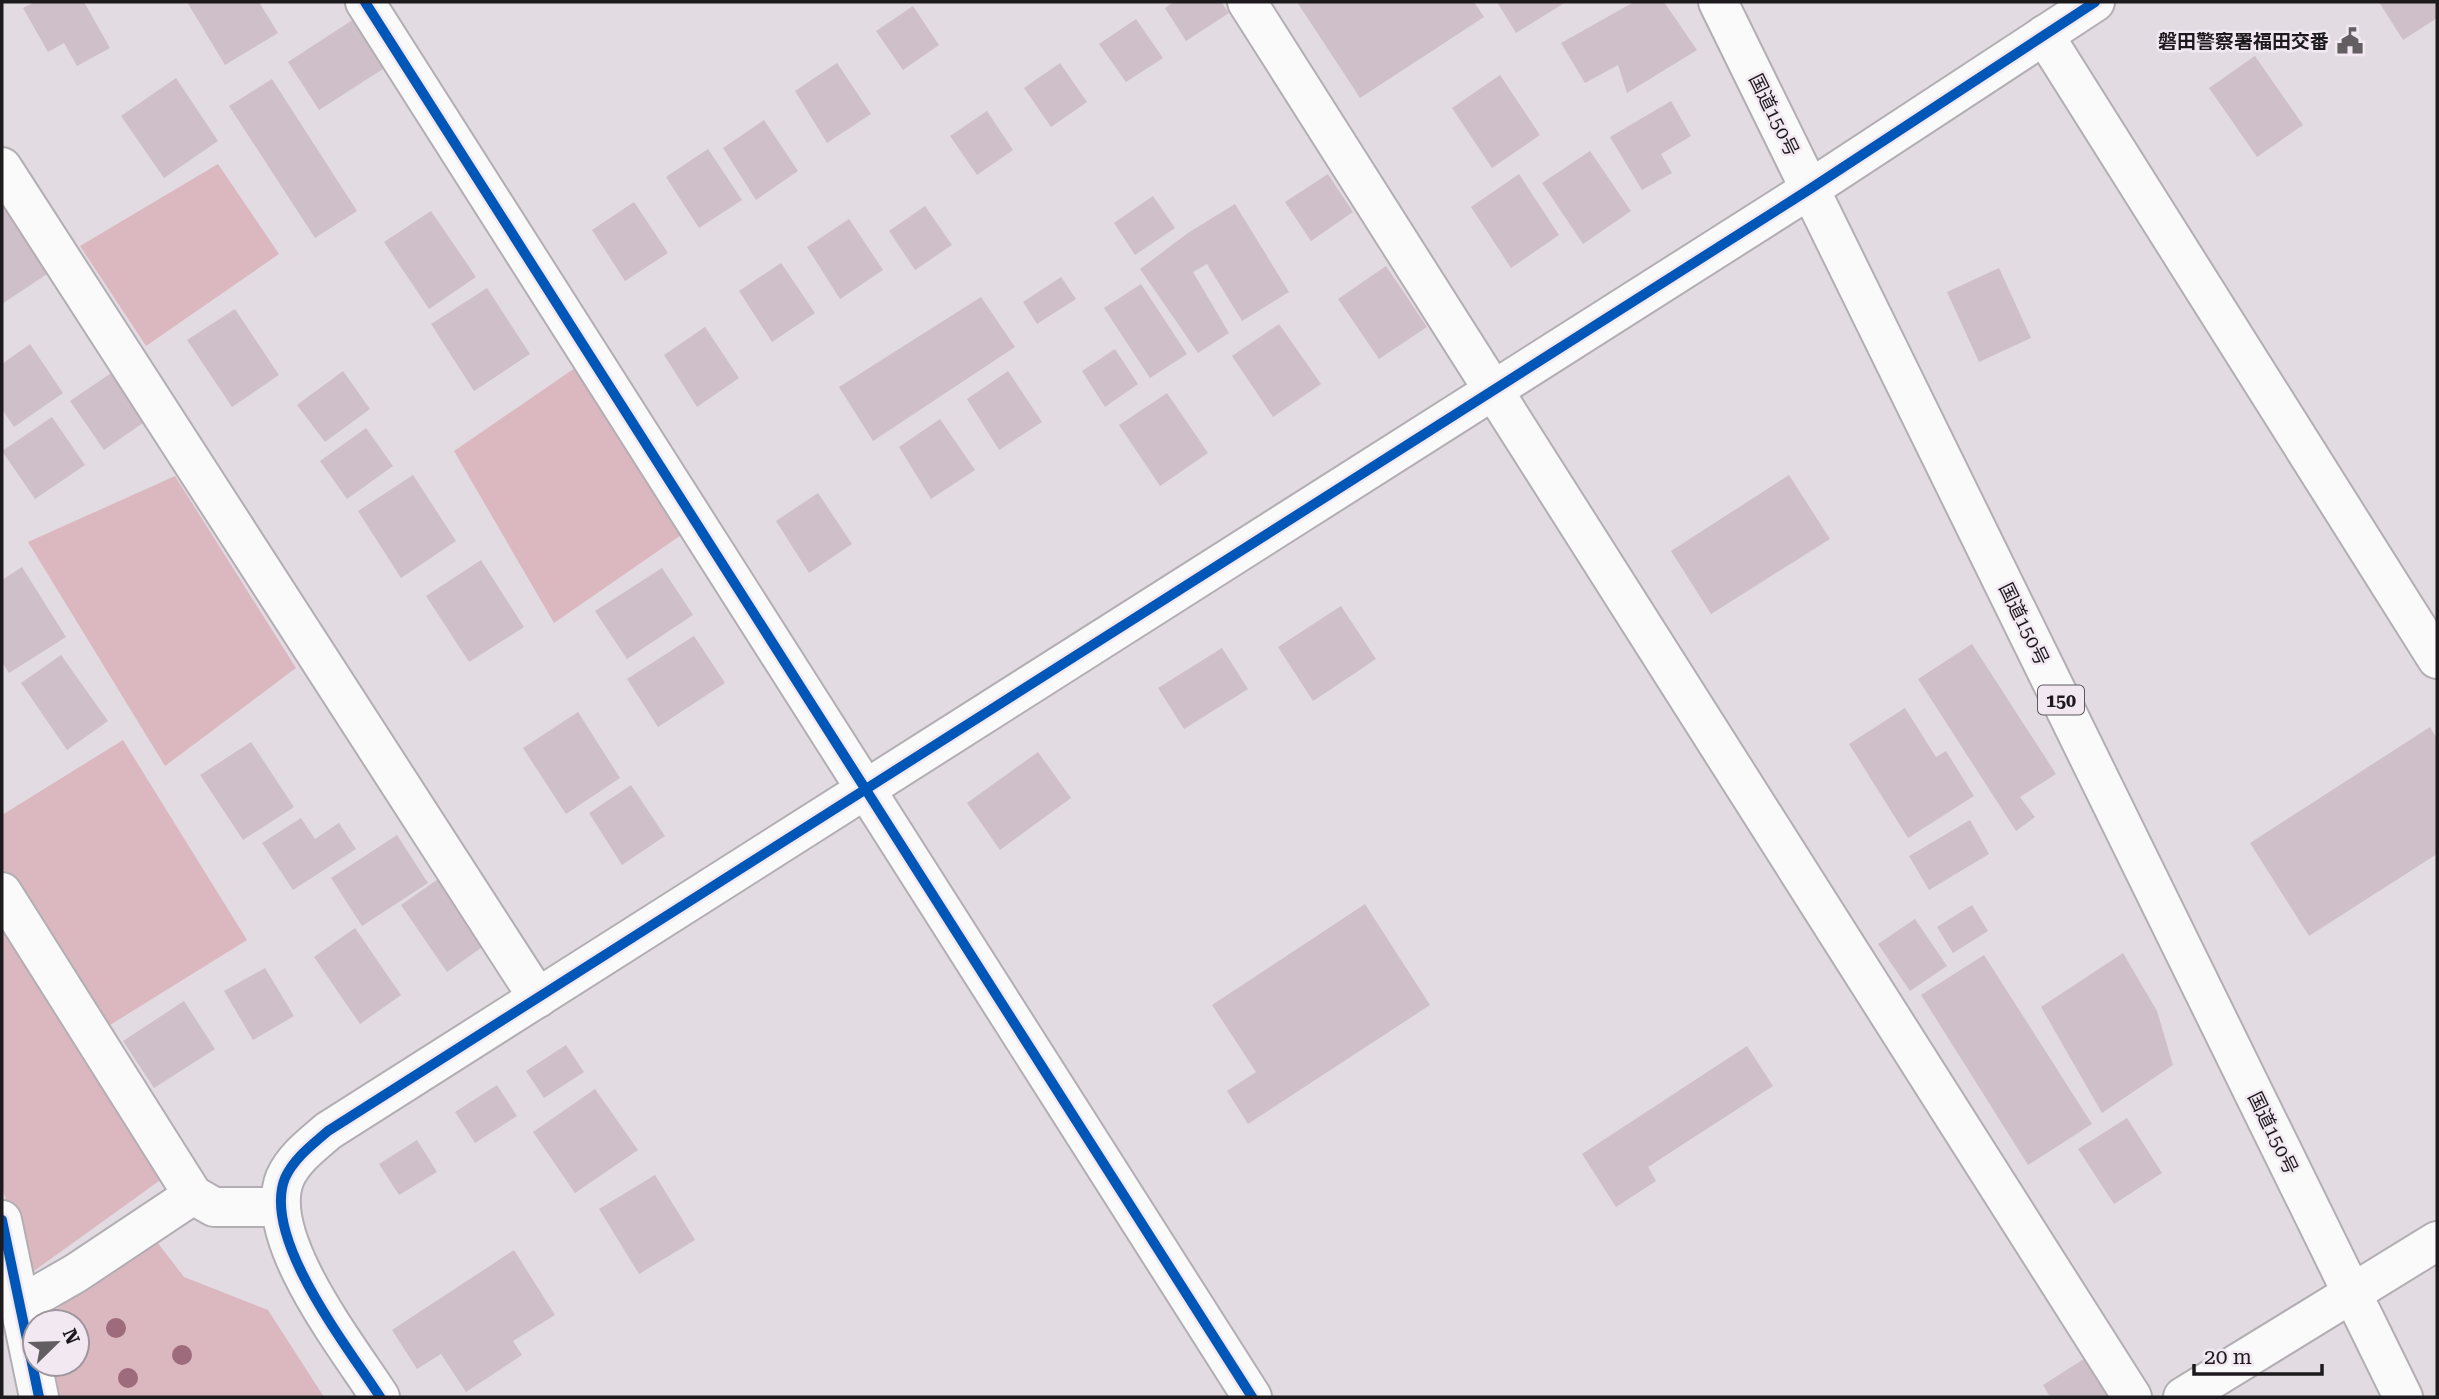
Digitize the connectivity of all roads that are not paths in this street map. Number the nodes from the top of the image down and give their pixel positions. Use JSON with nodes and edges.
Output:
{"nodes":[{"id":1,"x":365,"y":2,"type":"edge"},
{"id":2,"x":1247,"y":2,"type":"edge"},
{"id":3,"x":1718,"y":2,"type":"edge"},
{"id":4,"x":2095,"y":2,"type":"edge"},
{"id":5,"x":2044,"y":35,"type":"junction"},
{"id":6,"x":2,"y":167,"type":"edge"},
{"id":7,"x":1810,"y":189,"type":"junction"},
{"id":8,"x":1493,"y":390,"type":"junction"},
{"id":9,"x":2437,"y":659,"type":"edge"},
{"id":10,"x":866,"y":789,"type":"junction"},
{"id":11,"x":2,"y":892,"type":"edge"},
{"id":12,"x":538,"y":998,"type":"junction"},
{"id":13,"x":192,"y":1195,"type":"junction"},
{"id":14,"x":280,"y":1207,"type":"junction"},
{"id":15,"x":2,"y":1220,"type":"edge"},
{"id":16,"x":2437,"y":1241,"type":"edge"},
{"id":17,"x":2353,"y":1294,"type":"junction"},
{"id":18,"x":22,"y":1304,"type":"junction"},
{"id":19,"x":39,"y":1397,"type":"edge"},
{"id":20,"x":380,"y":1397,"type":"edge"},
{"id":21,"x":1252,"y":1397,"type":"edge"},
{"id":22,"x":2132,"y":1397,"type":"edge"},
{"id":23,"x":2183,"y":1397,"type":"edge"},
{"id":24,"x":2403,"y":1397,"type":"edge"}],
"edges":[{"from":1,"to":10,"type":"main road"},
{"from":2,"to":8,"type":"main road"},
{"from":3,"to":7,"type":"main road","name":"国道150号","number":"150"},
{"from":4,"to":5,"type":"main road"},
{"from":5,"to":7,"type":"main road"},
{"from":5,"to":9,"type":"main road"},
{"from":6,"to":12,"type":"main road"},
{"from":7,"to":8,"type":"main road"},
{"from":7,"to":17,"type":"main road","name":"国道150号","number":"150"},
{"from":8,"to":10,"type":"main road"},
{"from":8,"to":22,"type":"main road"},
{"from":10,"to":12,"type":"main road"},
{"from":10,"to":21,"type":"main road"},
{"from":11,"to":13,"type":"main road"},
{"from":12,"to":14,"type":"main road"},
{"from":13,"to":14,"type":"main road"},
{"from":13,"to":18,"type":"main road"},
{"from":14,"to":20,"type":"main road"},
{"from":15,"to":18,"type":"main road"},
{"from":16,"to":17,"type":"main road"},
{"from":17,"to":23,"type":"main road"},
{"from":17,"to":24,"type":"main road","name":"国道150号","number":"150"},
{"from":18,"to":19,"type":"main road"}]}
